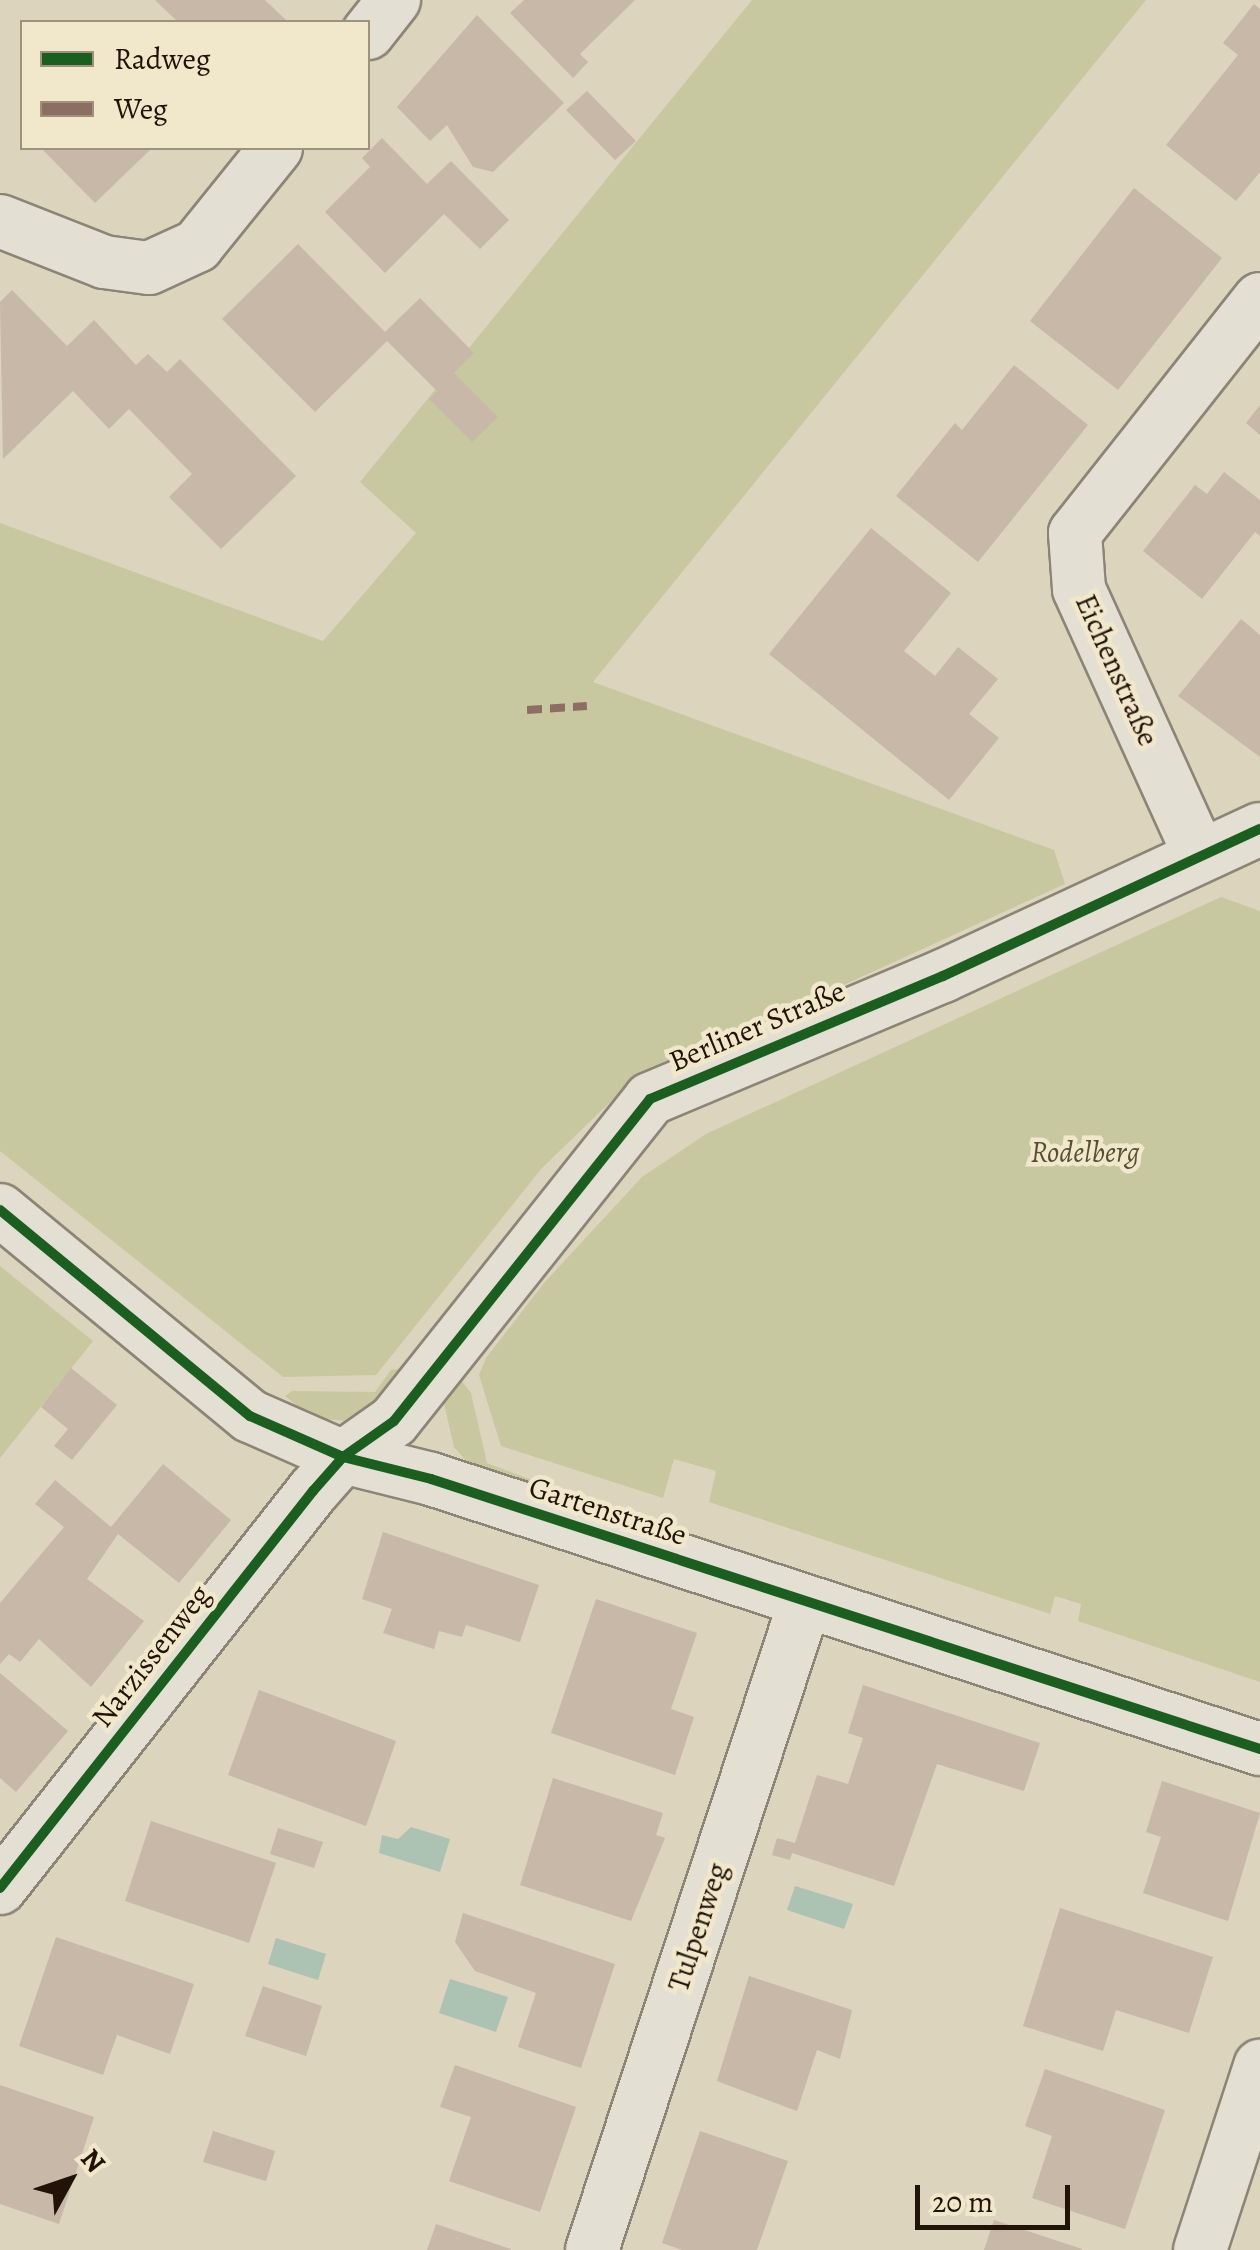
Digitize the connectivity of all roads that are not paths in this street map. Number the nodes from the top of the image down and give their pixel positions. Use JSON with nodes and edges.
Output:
{"nodes":[{"id":1,"x":394,"y":0,"type":"edge"},
{"id":2,"x":370,"y":30,"type":"edge"},
{"id":3,"x":274,"y":150,"type":"edge"},
{"id":4,"x":0,"y":221,"type":"edge"},
{"id":5,"x":1260,"y":299,"type":"edge"},
{"id":6,"x":1260,"y":829,"type":"edge"},
{"id":7,"x":1200,"y":856,"type":"junction"},
{"id":8,"x":0,"y":1210,"type":"edge"},
{"id":9,"x":342,"y":1456,"type":"junction"},
{"id":10,"x":804,"y":1604,"type":"junction"},
{"id":11,"x":1260,"y":1750,"type":"edge"},
{"id":12,"x":0,"y":1888,"type":"edge"},
{"id":13,"x":1260,"y":2066,"type":"edge"},
{"id":14,"x":592,"y":2250,"type":"edge"},
{"id":15,"x":1200,"y":2250,"type":"edge"}],
"edges":[{"from":1,"to":2,"type":"street"},
{"from":3,"to":4,"type":"street"},
{"from":5,"to":7,"type":"street","name":"Eichenstraße"},
{"from":6,"to":7,"type":"street","name":"Berliner Straße"},
{"from":7,"to":9,"type":"street","name":"Berliner Straße"},
{"from":8,"to":9,"type":"street","name":"Gartenstraße"},
{"from":9,"to":10,"type":"street","name":"Gartenstraße"},
{"from":9,"to":12,"type":"street","name":"Narzissenweg"},
{"from":10,"to":11,"type":"street","name":"Gartenstraße"},
{"from":10,"to":14,"type":"street","name":"Tulpenweg"},
{"from":13,"to":15,"type":"street"}]}
